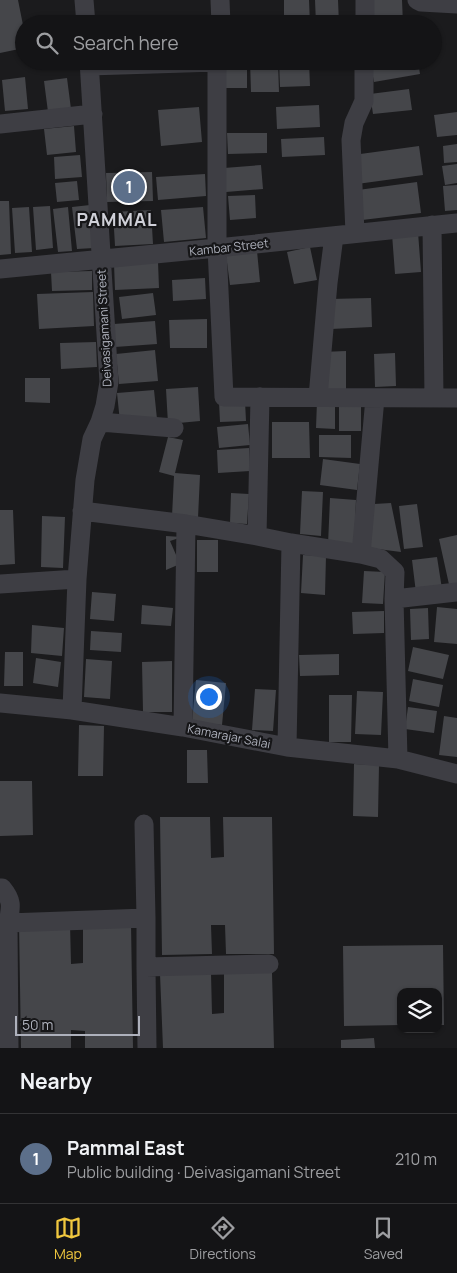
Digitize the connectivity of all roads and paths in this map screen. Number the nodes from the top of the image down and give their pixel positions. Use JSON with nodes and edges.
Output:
{"nodes":[{"id":1,"x":84,"y":0,"type":"edge"},
{"id":2,"x":220,"y":0,"type":"edge"},
{"id":3,"x":365,"y":0,"type":"edge"},
{"id":4,"x":417,"y":0,"type":"edge"},
{"id":5,"x":457,"y":4,"type":"edge"},
{"id":6,"x":85,"y":15,"type":"edge"},
{"id":7,"x":221,"y":15,"type":"edge"},
{"id":8,"x":365,"y":15,"type":"edge"},
{"id":9,"x":89,"y":70,"type":"edge"},
{"id":10,"x":217,"y":70,"type":"edge"},
{"id":11,"x":364,"y":70,"type":"edge"},
{"id":12,"x":93,"y":114,"type":"junction"},
{"id":13,"x":0,"y":124,"type":"edge"},
{"id":14,"x":457,"y":223,"type":"edge"},
{"id":15,"x":432,"y":225,"type":"junction"},
{"id":16,"x":355,"y":233,"type":"junction"},
{"id":17,"x":334,"y":236,"type":"junction"},
{"id":18,"x":217,"y":248,"type":"junction"},
{"id":19,"x":101,"y":260,"type":"junction"},
{"id":20,"x":0,"y":269,"type":"edge"},
{"id":21,"x":260,"y":397,"type":"junction"},
{"id":22,"x":318,"y":397,"type":"junction"},
{"id":23,"x":375,"y":398,"type":"junction"},
{"id":24,"x":434,"y":398,"type":"junction"},
{"id":25,"x":457,"y":398,"type":"edge"},
{"id":26,"x":100,"y":422,"type":"junction"},
{"id":27,"x":174,"y":428,"type":"dead end"},
{"id":28,"x":82,"y":511,"type":"junction"},
{"id":29,"x":186,"y":524,"type":"junction"},
{"id":30,"x":257,"y":536,"type":"junction"},
{"id":31,"x":291,"y":543,"type":"junction"},
{"id":32,"x":361,"y":554,"type":"junction"},
{"id":33,"x":76,"y":579,"type":"junction"},
{"id":34,"x":0,"y":584,"type":"edge"},
{"id":35,"x":457,"y":592,"type":"edge"},
{"id":36,"x":394,"y":599,"type":"junction"},
{"id":37,"x":0,"y":703,"type":"edge"},
{"id":38,"x":72,"y":710,"type":"junction"},
{"id":39,"x":183,"y":727,"type":"junction"},
{"id":40,"x":287,"y":747,"type":"junction"},
{"id":41,"x":398,"y":759,"type":"junction"},
{"id":42,"x":457,"y":774,"type":"edge"},
{"id":43,"x":144,"y":824,"type":"dead end"},
{"id":44,"x":0,"y":888,"type":"edge"},
{"id":45,"x":146,"y":918,"type":"junction"},
{"id":46,"x":8,"y":923,"type":"junction"},
{"id":47,"x":268,"y":964,"type":"dead end"},
{"id":48,"x":146,"y":967,"type":"junction"},
{"id":49,"x":9,"y":1048,"type":"edge"},
{"id":50,"x":148,"y":1048,"type":"edge"}],
"edges":[{"from":1,"to":6,"type":"street"},
{"from":2,"to":7,"type":"street"},
{"from":3,"to":8,"type":"street"},
{"from":4,"to":5,"type":"street"},
{"from":9,"to":12,"type":"street","name":"Deivasigamani Street"},
{"from":10,"to":18,"type":"street"},
{"from":11,"to":16,"type":"street"},
{"from":12,"to":13,"type":"street"},
{"from":12,"to":19,"type":"street","name":"Deivasigamani Street"},
{"from":14,"to":15,"type":"street","name":"Kambar Street"},
{"from":15,"to":16,"type":"street","name":"Kambar Street"},
{"from":15,"to":24,"type":"street"},
{"from":16,"to":17,"type":"street","name":"Kambar Street"},
{"from":17,"to":18,"type":"street","name":"Kambar Street"},
{"from":17,"to":22,"type":"street"},
{"from":18,"to":19,"type":"street","name":"Kambar Street"},
{"from":18,"to":21,"type":"street"},
{"from":19,"to":20,"type":"street","name":"Kambar Street"},
{"from":19,"to":26,"type":"street","name":"Deivasigamani Street"},
{"from":21,"to":22,"type":"street"},
{"from":21,"to":30,"type":"street"},
{"from":22,"to":23,"type":"street"},
{"from":23,"to":24,"type":"street"},
{"from":23,"to":32,"type":"street"},
{"from":24,"to":25,"type":"street"},
{"from":26,"to":27,"type":"street"},
{"from":26,"to":28,"type":"street","name":"Deivasigamani Street"},
{"from":28,"to":29,"type":"street"},
{"from":28,"to":33,"type":"street","name":"Deivasigamani Street"},
{"from":29,"to":30,"type":"street"},
{"from":29,"to":39,"type":"street"},
{"from":30,"to":31,"type":"street"},
{"from":31,"to":32,"type":"street"},
{"from":31,"to":40,"type":"street"},
{"from":32,"to":36,"type":"street"},
{"from":33,"to":34,"type":"street"},
{"from":33,"to":38,"type":"street","name":"Deivasigamani Street"},
{"from":35,"to":36,"type":"street"},
{"from":36,"to":41,"type":"street"},
{"from":37,"to":38,"type":"street","name":"Kamarajar Salai"},
{"from":38,"to":39,"type":"street","name":"Kamarajar Salai"},
{"from":39,"to":40,"type":"street","name":"Kamarajar Salai"},
{"from":40,"to":41,"type":"street","name":"Kamarajar Salai"},
{"from":41,"to":42,"type":"street","name":"Kamarajar Salai"},
{"from":43,"to":45,"type":"street"},
{"from":44,"to":46,"type":"street"},
{"from":45,"to":46,"type":"street"},
{"from":45,"to":48,"type":"street"},
{"from":46,"to":49,"type":"street"},
{"from":47,"to":48,"type":"street"},
{"from":48,"to":50,"type":"street"}]}
